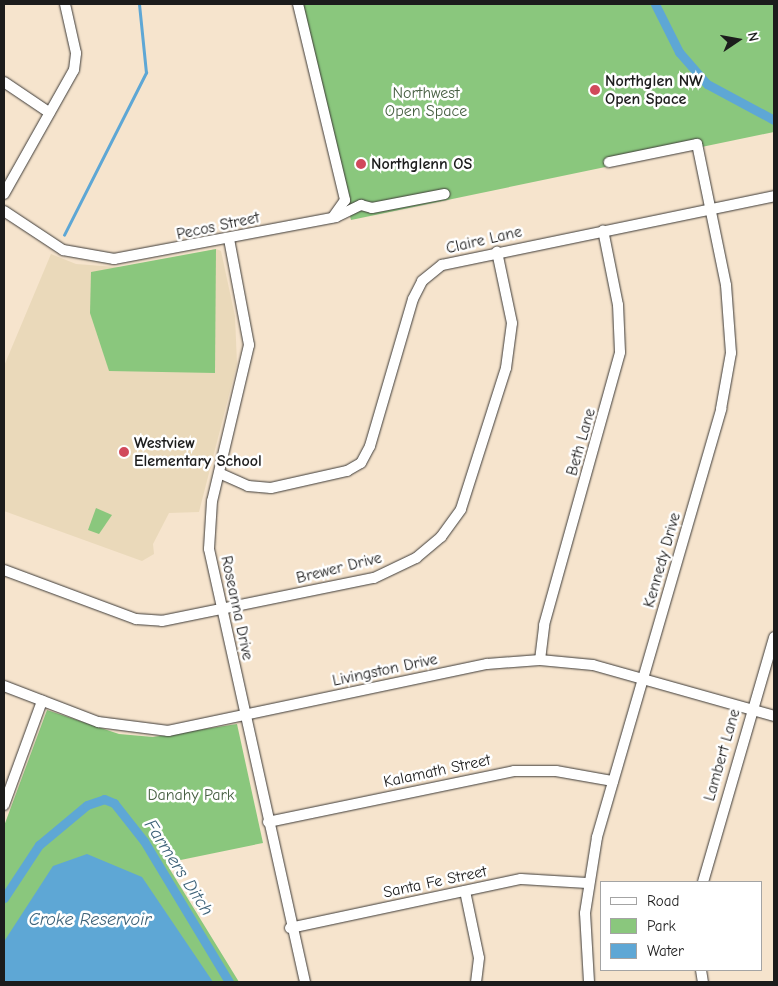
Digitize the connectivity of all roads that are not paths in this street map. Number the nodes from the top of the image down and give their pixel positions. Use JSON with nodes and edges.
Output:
{"nodes":[{"id":1,"x":65,"y":4,"type":"edge"},
{"id":2,"x":298,"y":4,"type":"edge"},
{"id":3,"x":4,"y":82,"type":"edge"},
{"id":4,"x":50,"y":113,"type":"junction"},
{"id":5,"x":609,"y":162,"type":"dead end"},
{"id":6,"x":4,"y":194,"type":"edge"},
{"id":7,"x":446,"y":194,"type":"dead end"},
{"id":8,"x":774,"y":196,"type":"edge"},
{"id":9,"x":710,"y":207,"type":"junction"},
{"id":10,"x":4,"y":211,"type":"edge"},
{"id":11,"x":333,"y":217,"type":"junction"},
{"id":12,"x":603,"y":230,"type":"junction"},
{"id":13,"x":229,"y":239,"type":"junction"},
{"id":14,"x":497,"y":252,"type":"junction"},
{"id":15,"x":219,"y":474,"type":"junction"},
{"id":16,"x":4,"y":570,"type":"edge"},
{"id":17,"x":222,"y":610,"type":"junction"},
{"id":18,"x":774,"y":637,"type":"edge"},
{"id":19,"x":540,"y":660,"type":"junction"},
{"id":20,"x":644,"y":678,"type":"junction"},
{"id":21,"x":4,"y":686,"type":"edge"},
{"id":22,"x":42,"y":701,"type":"junction"},
{"id":23,"x":751,"y":708,"type":"junction"},
{"id":24,"x":245,"y":715,"type":"junction"},
{"id":25,"x":774,"y":716,"type":"edge"},
{"id":26,"x":613,"y":780,"type":"junction"},
{"id":27,"x":5,"y":800,"type":"edge"},
{"id":28,"x":268,"y":822,"type":"junction"},
{"id":29,"x":703,"y":881,"type":"edge"},
{"id":30,"x":587,"y":883,"type":"junction"},
{"id":31,"x":466,"y":891,"type":"junction"},
{"id":32,"x":290,"y":928,"type":"junction"},
{"id":33,"x":305,"y":982,"type":"edge"},
{"id":34,"x":476,"y":982,"type":"edge"},
{"id":35,"x":589,"y":982,"type":"edge"}],
"edges":[{"from":1,"to":4,"type":"street"},
{"from":2,"to":11,"type":"street"},
{"from":3,"to":4,"type":"street"},
{"from":4,"to":6,"type":"street"},
{"from":5,"to":9,"type":"street","name":"Kennedy Drive"},
{"from":7,"to":11,"type":"street","name":"Pecos Street"},
{"from":8,"to":9,"type":"street","name":"Claire Lane"},
{"from":9,"to":12,"type":"street","name":"Claire Lane"},
{"from":9,"to":20,"type":"street","name":"Kennedy Drive"},
{"from":10,"to":13,"type":"street","name":"Pecos Street"},
{"from":11,"to":13,"type":"street","name":"Pecos Street"},
{"from":12,"to":14,"type":"street","name":"Claire Lane"},
{"from":12,"to":19,"type":"street","name":"Beth Lane"},
{"from":13,"to":15,"type":"street","name":"Roseanna Drive"},
{"from":14,"to":15,"type":"street","name":"Claire Lane"},
{"from":14,"to":17,"type":"street","name":"Brewer Drive"},
{"from":15,"to":17,"type":"street","name":"Roseanna Drive"},
{"from":16,"to":17,"type":"street","name":"Brewer Drive"},
{"from":17,"to":24,"type":"street","name":"Roseanna Drive"},
{"from":18,"to":23,"type":"street","name":"Lambert Lane"},
{"from":19,"to":20,"type":"street","name":"Livingston Drive"},
{"from":19,"to":24,"type":"street","name":"Livingston Drive"},
{"from":20,"to":23,"type":"street","name":"Livingston Drive"},
{"from":20,"to":26,"type":"street","name":"Kennedy Drive"},
{"from":21,"to":22,"type":"street","name":"Livingston Drive"},
{"from":22,"to":24,"type":"street","name":"Livingston Drive"},
{"from":22,"to":27,"type":"street"},
{"from":23,"to":25,"type":"street","name":"Livingston Drive"},
{"from":23,"to":29,"type":"street","name":"Lambert Lane"},
{"from":24,"to":28,"type":"street","name":"Roseanna Drive"},
{"from":26,"to":28,"type":"street","name":"Kalamath Street"},
{"from":26,"to":30,"type":"street","name":"Kennedy Drive"},
{"from":28,"to":32,"type":"street","name":"Roseanna Drive"},
{"from":30,"to":31,"type":"street","name":"Santa Fe Street"},
{"from":30,"to":35,"type":"street","name":"Kennedy Drive"},
{"from":31,"to":32,"type":"street","name":"Santa Fe Street"},
{"from":31,"to":34,"type":"street"},
{"from":32,"to":33,"type":"street","name":"Roseanna Drive"}]}
